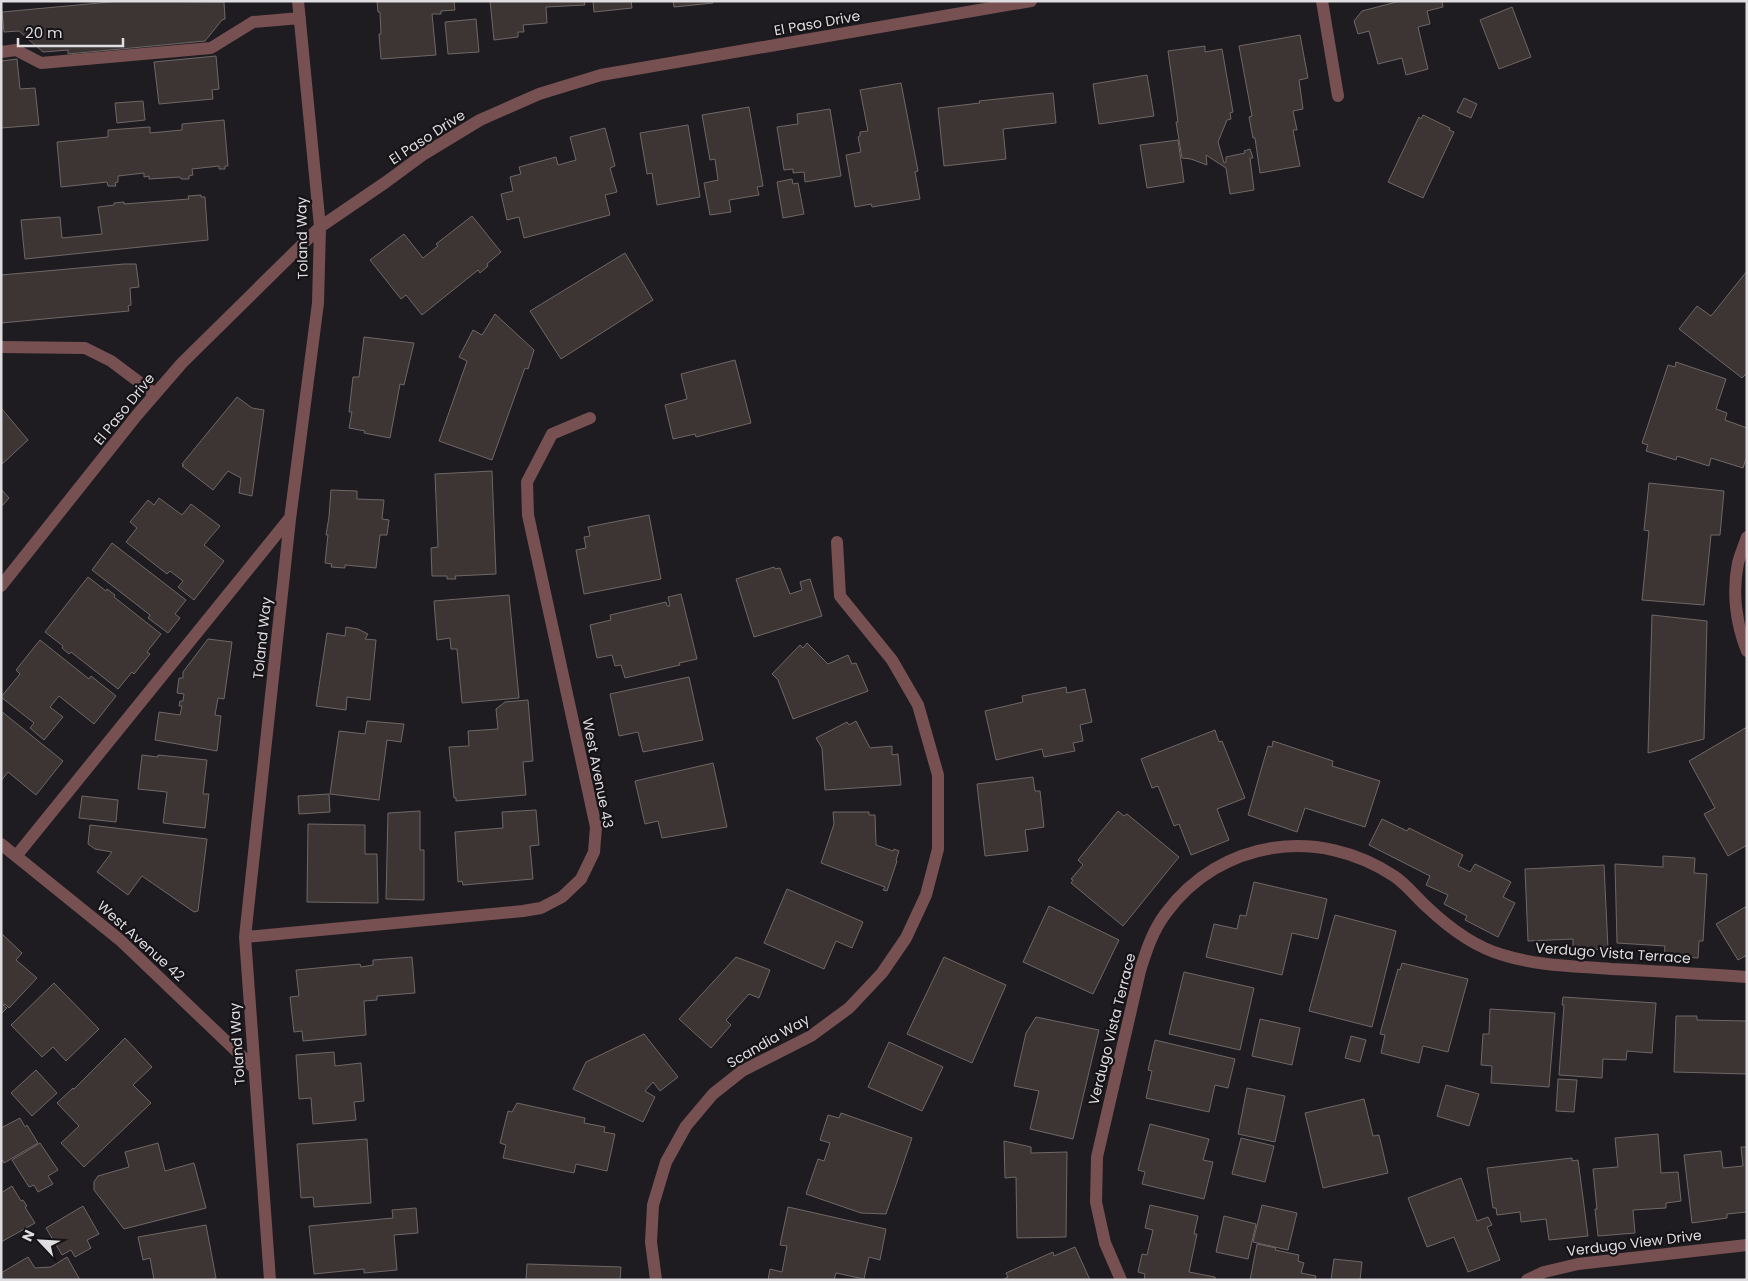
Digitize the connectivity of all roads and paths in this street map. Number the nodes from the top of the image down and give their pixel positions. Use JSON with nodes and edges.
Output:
{"nodes":[{"id":1,"x":298,"y":1,"type":"edge"},
{"id":2,"x":1031,"y":1,"type":"edge"},
{"id":3,"x":1322,"y":1,"type":"edge"},
{"id":4,"x":300,"y":18,"type":"junction"},
{"id":5,"x":1,"y":52,"type":"edge"},
{"id":6,"x":1338,"y":96,"type":"dead end"},
{"id":7,"x":320,"y":226,"type":"junction"},
{"id":8,"x":1,"y":347,"type":"edge"},
{"id":9,"x":155,"y":394,"type":"junction"},
{"id":10,"x":590,"y":418,"type":"dead end"},
{"id":11,"x":290,"y":519,"type":"junction"},
{"id":12,"x":1747,"y":538,"type":"edge"},
{"id":13,"x":837,"y":542,"type":"dead end"},
{"id":14,"x":1,"y":586,"type":"edge"},
{"id":15,"x":1747,"y":651,"type":"edge"},
{"id":16,"x":1,"y":844,"type":"edge"},
{"id":17,"x":17,"y":855,"type":"junction"},
{"id":18,"x":245,"y":937,"type":"junction"},
{"id":19,"x":1747,"y":977,"type":"edge"},
{"id":20,"x":254,"y":1068,"type":"junction"},
{"id":21,"x":1747,"y":1245,"type":"edge"},
{"id":22,"x":270,"y":1280,"type":"edge"},
{"id":23,"x":656,"y":1280,"type":"edge"},
{"id":24,"x":1121,"y":1280,"type":"edge"},
{"id":25,"x":1527,"y":1280,"type":"edge"}],
"edges":[{"from":1,"to":4,"type":"street","name":"Toland Way"},
{"from":2,"to":7,"type":"street","name":"El Paso Drive"},
{"from":3,"to":6,"type":"street"},
{"from":4,"to":5,"type":"street"},
{"from":4,"to":7,"type":"street","name":"Toland Way"},
{"from":7,"to":9,"type":"street","name":"El Paso Drive"},
{"from":7,"to":11,"type":"street","name":"Toland Way"},
{"from":8,"to":9,"type":"street"},
{"from":9,"to":14,"type":"street","name":"El Paso Drive"},
{"from":10,"to":18,"type":"street","name":"West Avenue 43"},
{"from":11,"to":17,"type":"street"},
{"from":11,"to":18,"type":"street","name":"Toland Way"},
{"from":12,"to":15,"type":"street"},
{"from":13,"to":23,"type":"street","name":"Scandia Way"},
{"from":16,"to":17,"type":"street","name":"West Avenue 42"},
{"from":17,"to":20,"type":"street","name":"West Avenue 42"},
{"from":18,"to":20,"type":"street","name":"Toland Way"},
{"from":19,"to":24,"type":"street","name":"Verdugo Vista Terrace"},
{"from":20,"to":22,"type":"street","name":"Toland Way"},
{"from":21,"to":25,"type":"street","name":"Verdugo View Drive"}]}
